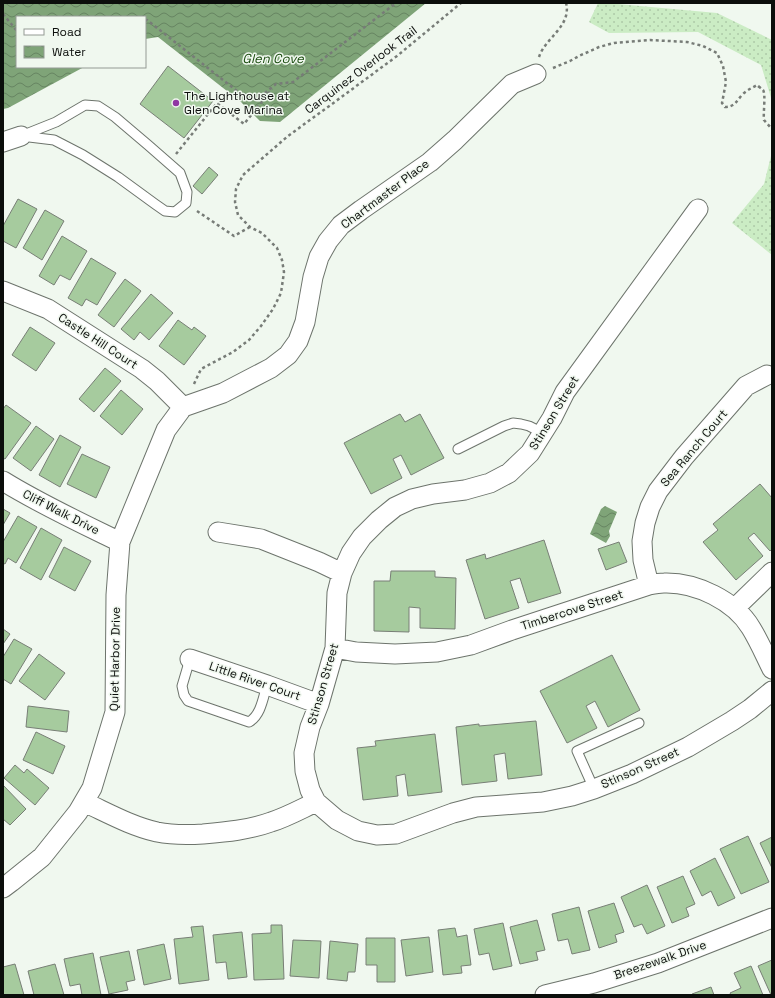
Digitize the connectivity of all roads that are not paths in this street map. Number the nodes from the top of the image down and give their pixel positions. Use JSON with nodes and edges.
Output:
{"nodes":[{"id":1,"x":536,"y":74,"type":"road end"},
{"id":2,"x":21,"y":136,"type":"junction"},
{"id":3,"x":3,"y":142,"type":"edge"},
{"id":4,"x":698,"y":209,"type":"dead end"},
{"id":5,"x":3,"y":291,"type":"edge"},
{"id":6,"x":767,"y":375,"type":"dead end"},
{"id":7,"x":183,"y":407,"type":"junction"},
{"id":8,"x":542,"y":433,"type":"junction"},
{"id":9,"x":458,"y":449,"type":"dead end"},
{"id":10,"x":3,"y":481,"type":"edge"},
{"id":11,"x":218,"y":532,"type":"dead end"},
{"id":12,"x":120,"y":542,"type":"junction"},
{"id":13,"x":772,"y":572,"type":"edge"},
{"id":14,"x":342,"y":573,"type":"junction"},
{"id":15,"x":649,"y":585,"type":"junction"},
{"id":16,"x":735,"y":608,"type":"junction"},
{"id":17,"x":335,"y":648,"type":"junction"},
{"id":18,"x":190,"y":659,"type":"joint"},
{"id":19,"x":772,"y":669,"type":"edge"},
{"id":20,"x":267,"y":685,"type":"junction"},
{"id":21,"x":772,"y":691,"type":"edge"},
{"id":22,"x":319,"y":704,"type":"junction"},
{"id":23,"x":639,"y":724,"type":"dead end"},
{"id":24,"x":594,"y":789,"type":"junction"},
{"id":25,"x":84,"y":802,"type":"junction"},
{"id":26,"x":316,"y":802,"type":"junction"},
{"id":27,"x":3,"y":888,"type":"edge"},
{"id":28,"x":772,"y":918,"type":"edge"},
{"id":29,"x":545,"y":995,"type":"edge"}],
"edges":[{"from":1,"to":7,"type":"street","name":"Chartmaster Place"},
{"from":2,"to":2,"type":"lane"},
{"from":2,"to":3,"type":"street"},
{"from":4,"to":8,"type":"street","name":"Stinson Street"},
{"from":5,"to":7,"type":"street","name":"Castle Hill Court"},
{"from":6,"to":15,"type":"street","name":"Sea Ranch Court"},
{"from":7,"to":12,"type":"street","name":"Quiet Harbor Drive"},
{"from":8,"to":9,"type":"lane"},
{"from":8,"to":14,"type":"street","name":"Stinson Street"},
{"from":10,"to":12,"type":"street","name":"Cliff Walk Drive"},
{"from":11,"to":14,"type":"street"},
{"from":12,"to":25,"type":"street","name":"Quiet Harbor Drive"},
{"from":13,"to":16,"type":"street"},
{"from":14,"to":17,"type":"street","name":"Stinson Street"},
{"from":15,"to":16,"type":"street","name":"Timbercove Street"},
{"from":15,"to":17,"type":"street","name":"Timbercove Street"},
{"from":16,"to":19,"type":"street","name":"Timbercove Street"},
{"from":17,"to":22,"type":"street","name":"Stinson Street"},
{"from":18,"to":20,"type":"street","name":"Little River Court"},
{"from":18,"to":20,"type":"lane"},
{"from":20,"to":22,"type":"street","name":"Little River Court"},
{"from":21,"to":24,"type":"street","name":"Stinson Street"},
{"from":22,"to":26,"type":"street","name":"Stinson Street"},
{"from":23,"to":24,"type":"lane"},
{"from":24,"to":26,"type":"street","name":"Stinson Street"},
{"from":25,"to":26,"type":"street"},
{"from":25,"to":27,"type":"street","name":"Quiet Harbor Drive"},
{"from":28,"to":29,"type":"street","name":"Breezewalk Drive"}]}
